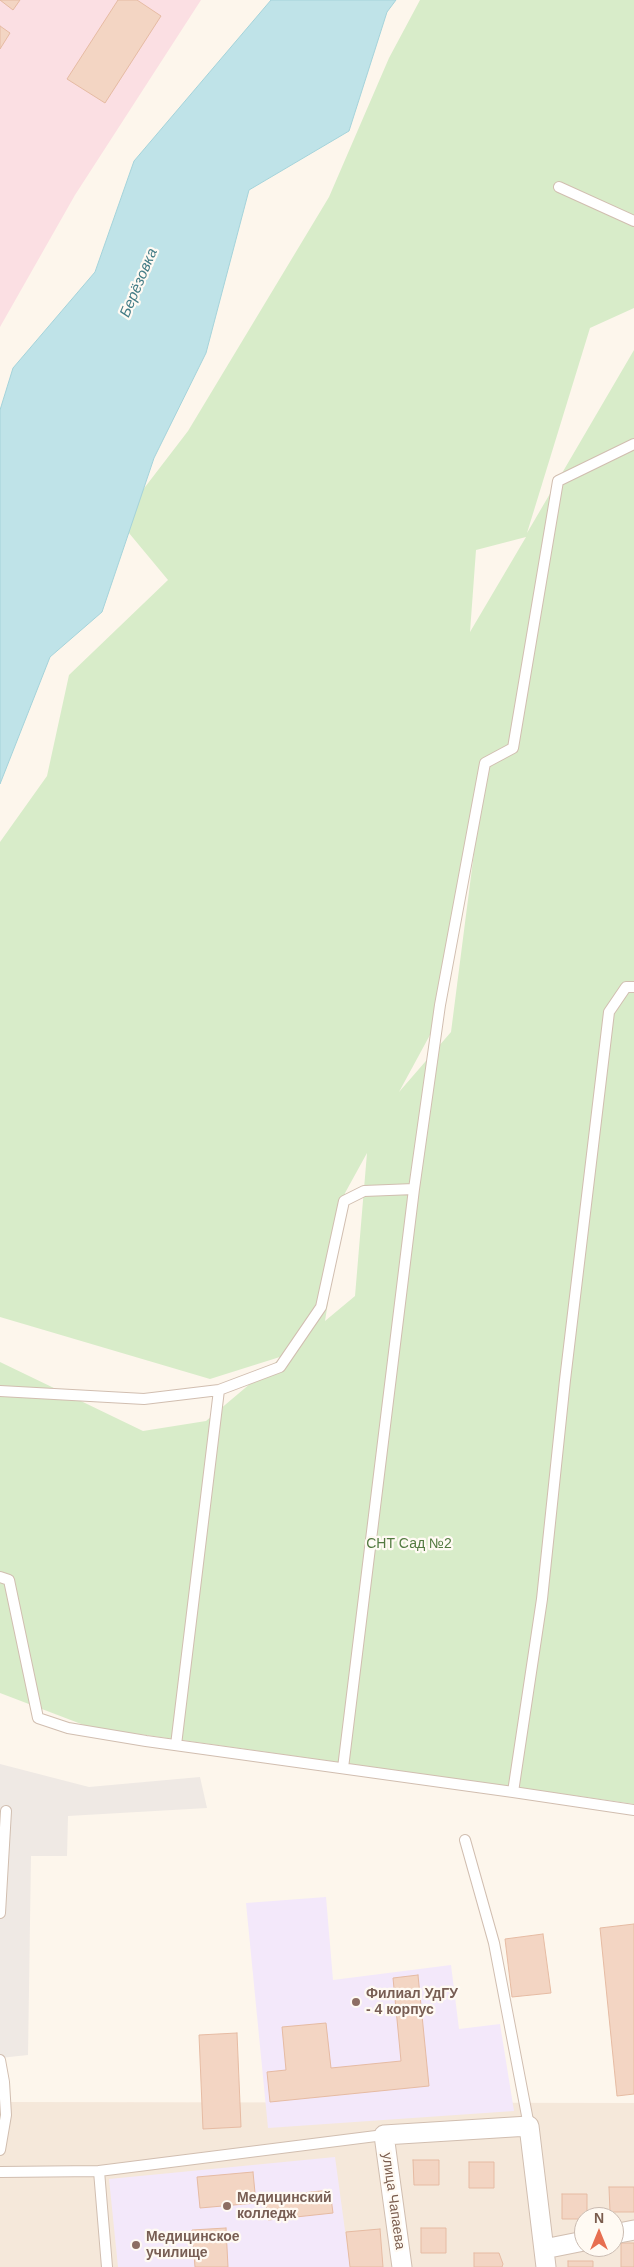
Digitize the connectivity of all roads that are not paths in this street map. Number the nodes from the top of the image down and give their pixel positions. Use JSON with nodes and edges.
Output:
{"nodes":[{"id":1,"x":559,"y":187,"type":"dead end"},
{"id":2,"x":634,"y":221,"type":"edge"},
{"id":3,"x":634,"y":444,"type":"edge"},
{"id":4,"x":634,"y":987,"type":"edge"},
{"id":5,"x":414,"y":1189,"type":"junction"},
{"id":6,"x":218,"y":1390,"type":"junction"},
{"id":7,"x":0,"y":1391,"type":"edge"},
{"id":8,"x":0,"y":1577,"type":"edge"},
{"id":9,"x":176,"y":1745,"type":"junction"},
{"id":10,"x":343,"y":1768,"type":"junction"},
{"id":11,"x":513,"y":1792,"type":"junction"},
{"id":12,"x":634,"y":1810,"type":"edge"},
{"id":13,"x":6,"y":1812,"type":"dead end"},
{"id":14,"x":465,"y":1840,"type":"dead end"},
{"id":15,"x":0,"y":1913,"type":"edge"},
{"id":16,"x":0,"y":2060,"type":"edge"},
{"id":17,"x":529,"y":2126,"type":"junction"},
{"id":18,"x":384,"y":2135,"type":"junction"},
{"id":19,"x":0,"y":2150,"type":"edge"},
{"id":20,"x":99,"y":2171,"type":"junction"},
{"id":21,"x":0,"y":2172,"type":"edge"},
{"id":22,"x":574,"y":2245,"type":"edge"},
{"id":23,"x":545,"y":2258,"type":"edge"},
{"id":24,"x":107,"y":2267,"type":"edge"},
{"id":25,"x":402,"y":2267,"type":"edge"}],
"edges":[{"from":1,"to":2,"type":"lane"},
{"from":3,"to":5,"type":"lane"},
{"from":4,"to":11,"type":"lane"},
{"from":5,"to":6,"type":"lane"},
{"from":5,"to":10,"type":"lane"},
{"from":6,"to":7,"type":"lane"},
{"from":6,"to":9,"type":"lane"},
{"from":8,"to":9,"type":"lane"},
{"from":9,"to":10,"type":"lane"},
{"from":10,"to":11,"type":"lane"},
{"from":11,"to":12,"type":"lane"},
{"from":13,"to":15,"type":"lane"},
{"from":14,"to":17,"type":"lane"},
{"from":16,"to":19,"type":"lane"},
{"from":17,"to":18,"type":"street"},
{"from":17,"to":23,"type":"street"},
{"from":18,"to":20,"type":"lane"},
{"from":18,"to":25,"type":"street","name":"улица Чапаева"},
{"from":20,"to":21,"type":"lane"},
{"from":20,"to":24,"type":"lane"},
{"from":22,"to":23,"type":"street"}]}
